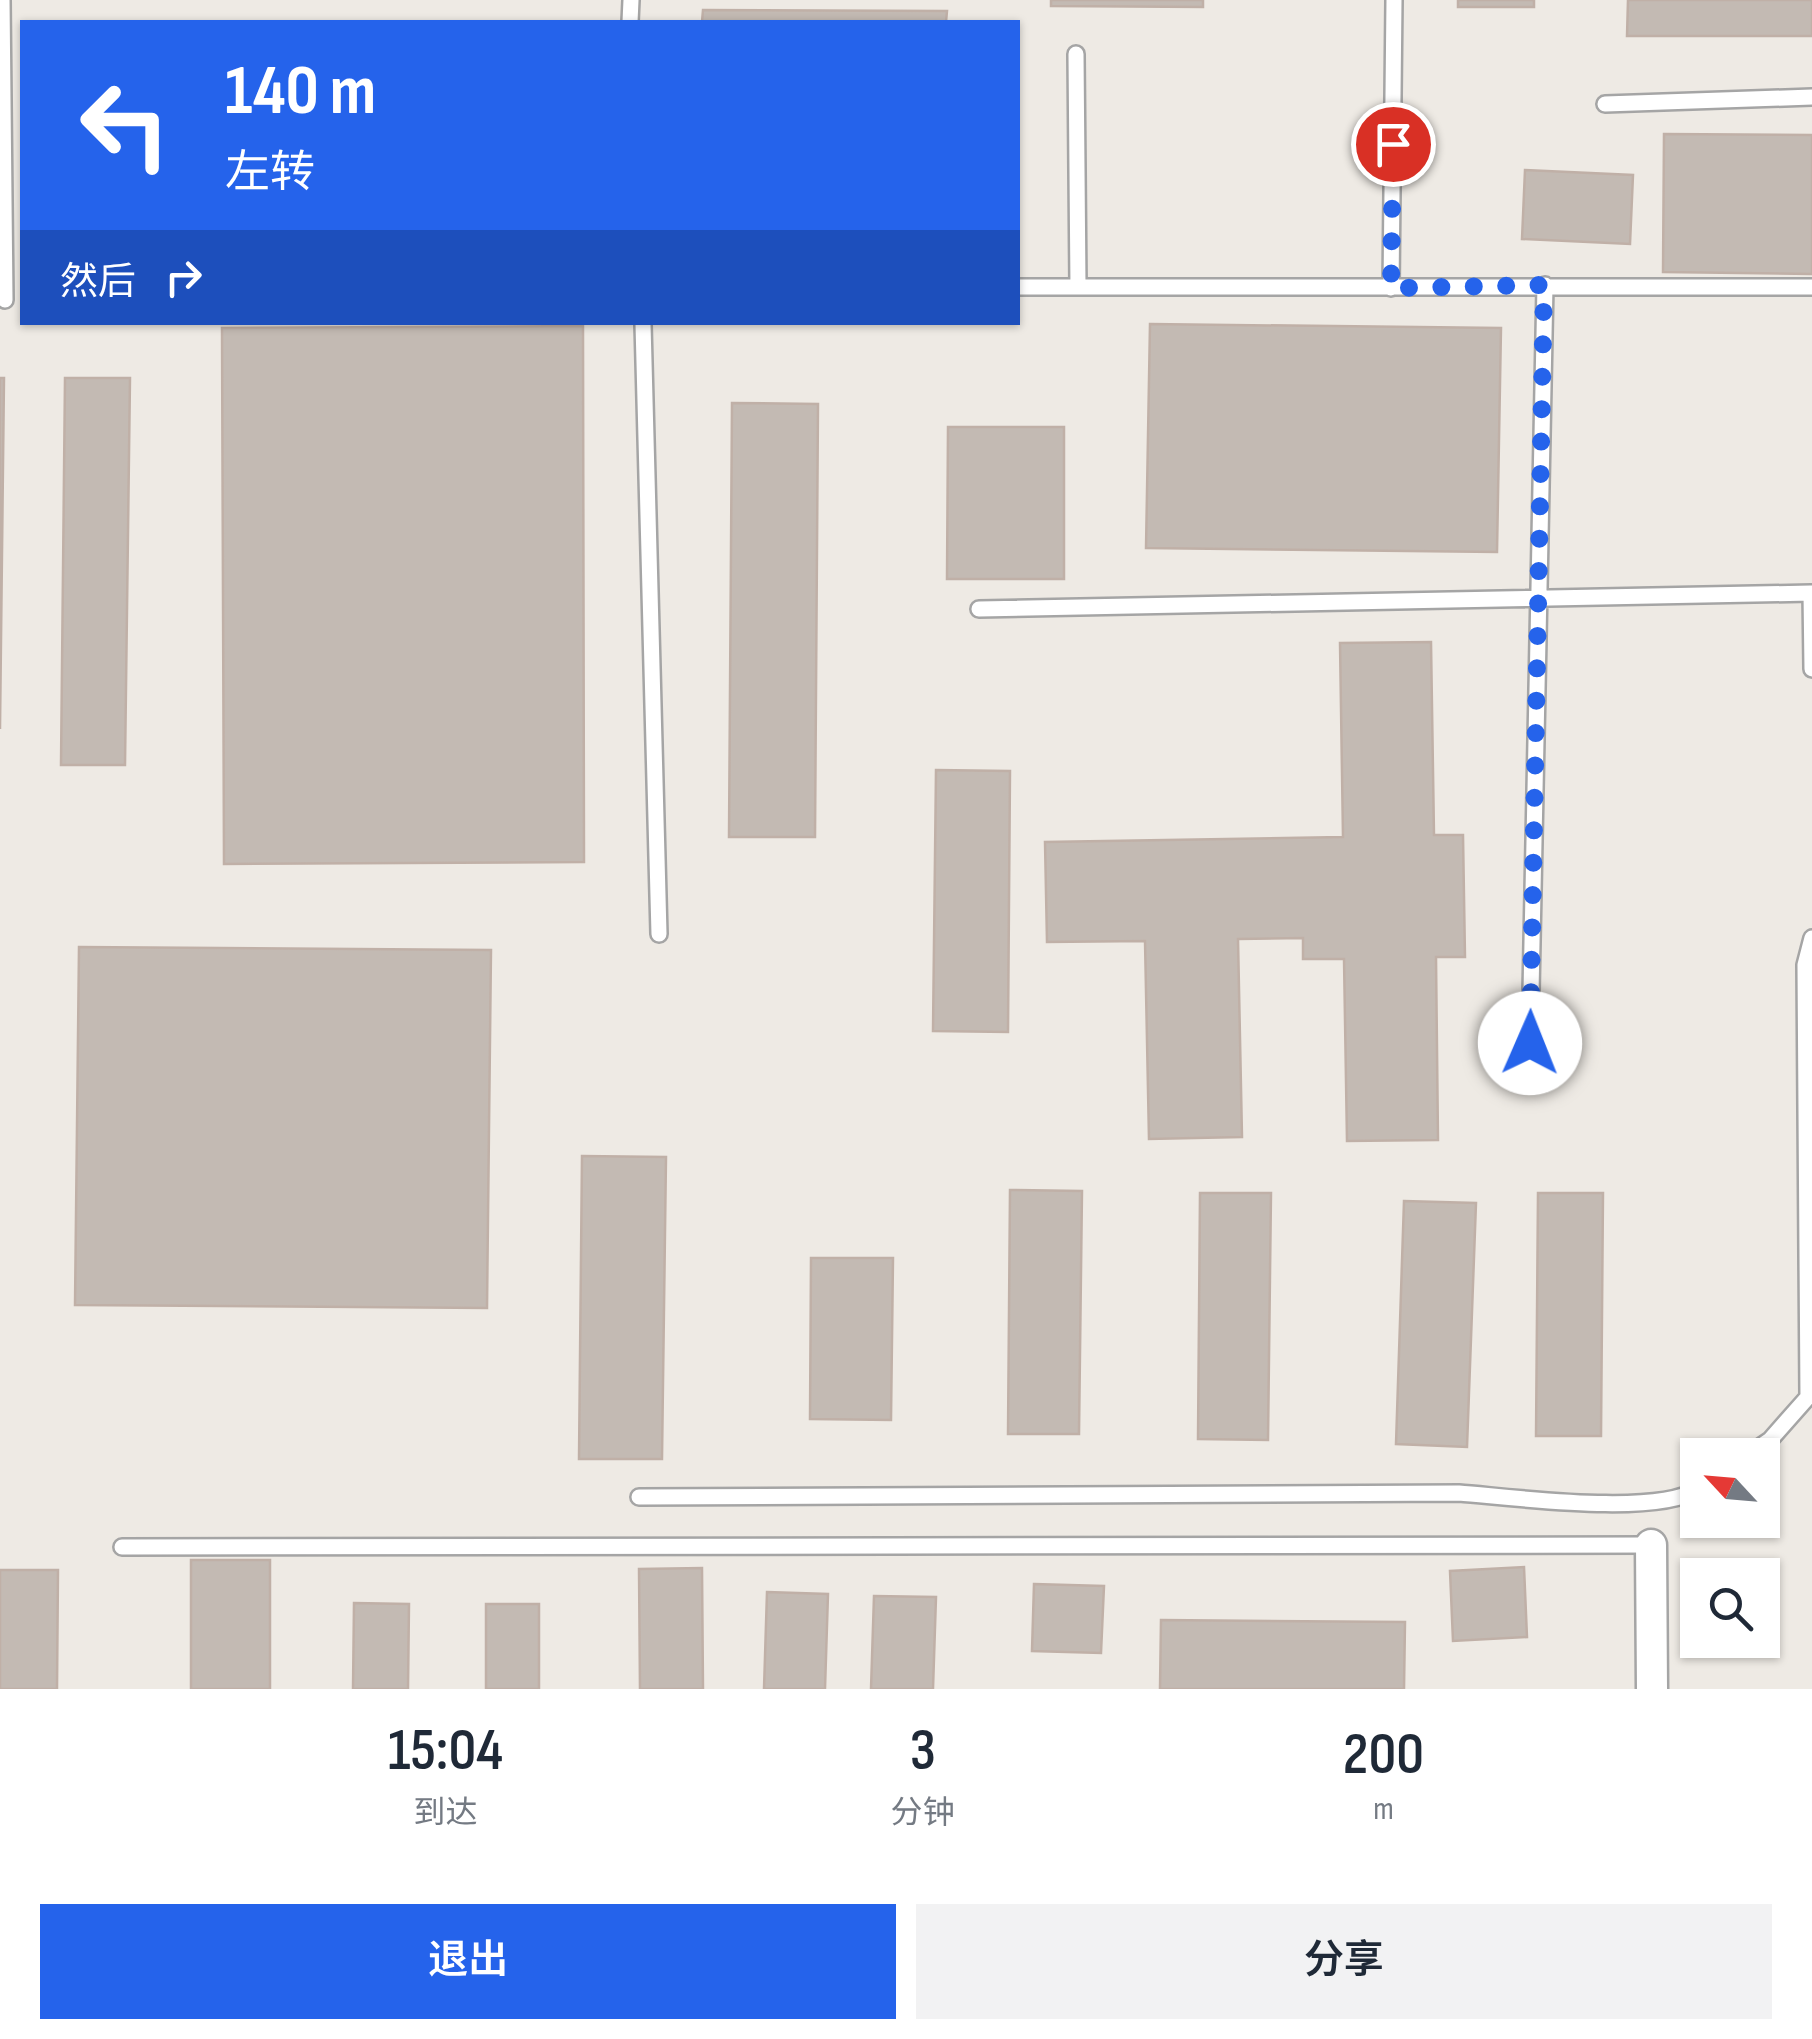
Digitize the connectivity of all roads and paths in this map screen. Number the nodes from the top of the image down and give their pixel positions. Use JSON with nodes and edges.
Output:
{"nodes":[{"id":1,"x":2,"y":0,"type":"edge"},
{"id":2,"x":1394,"y":0,"type":"edge"},
{"id":3,"x":1076,"y":54,"type":"dead end"},
{"id":4,"x":1812,"y":97,"type":"edge"},
{"id":5,"x":1605,"y":104,"type":"dead end"},
{"id":6,"x":1544,"y":285,"type":"junction"},
{"id":7,"x":1020,"y":286,"type":"edge"},
{"id":8,"x":1078,"y":287,"type":"junction"},
{"id":9,"x":1812,"y":287,"type":"edge"},
{"id":10,"x":1391,"y":288,"type":"junction"},
{"id":11,"x":2,"y":300,"type":"edge"},
{"id":12,"x":646,"y":325,"type":"edge"},
{"id":13,"x":1538,"y":601,"type":"junction"},
{"id":14,"x":980,"y":608,"type":"dead end"},
{"id":15,"x":1812,"y":669,"type":"edge"},
{"id":16,"x":659,"y":934,"type":"dead end"},
{"id":17,"x":1812,"y":938,"type":"edge"},
{"id":18,"x":1530,"y":1043,"type":"dead end"},
{"id":19,"x":1772,"y":1438,"type":"edge"},
{"id":20,"x":639,"y":1497,"type":"dead end"},
{"id":21,"x":1680,"y":1498,"type":"edge"},
{"id":22,"x":1651,"y":1545,"type":"joint"},
{"id":23,"x":122,"y":1547,"type":"dead end"},
{"id":24,"x":1652,"y":1689,"type":"edge"}],
"edges":[{"from":1,"to":11,"type":"lane"},
{"from":2,"to":10,"type":"lane"},
{"from":3,"to":8,"type":"lane"},
{"from":4,"to":5,"type":"lane"},
{"from":6,"to":9,"type":"lane"},
{"from":6,"to":10,"type":"lane"},
{"from":6,"to":13,"type":"lane"},
{"from":7,"to":8,"type":"lane"},
{"from":8,"to":10,"type":"lane"},
{"from":12,"to":16,"type":"lane"},
{"from":13,"to":14,"type":"lane"},
{"from":13,"to":15,"type":"lane"},
{"from":13,"to":18,"type":"lane"},
{"from":17,"to":19,"type":"lane"},
{"from":20,"to":21,"type":"lane"},
{"from":22,"to":23,"type":"lane"},
{"from":22,"to":24,"type":"street"}]}
